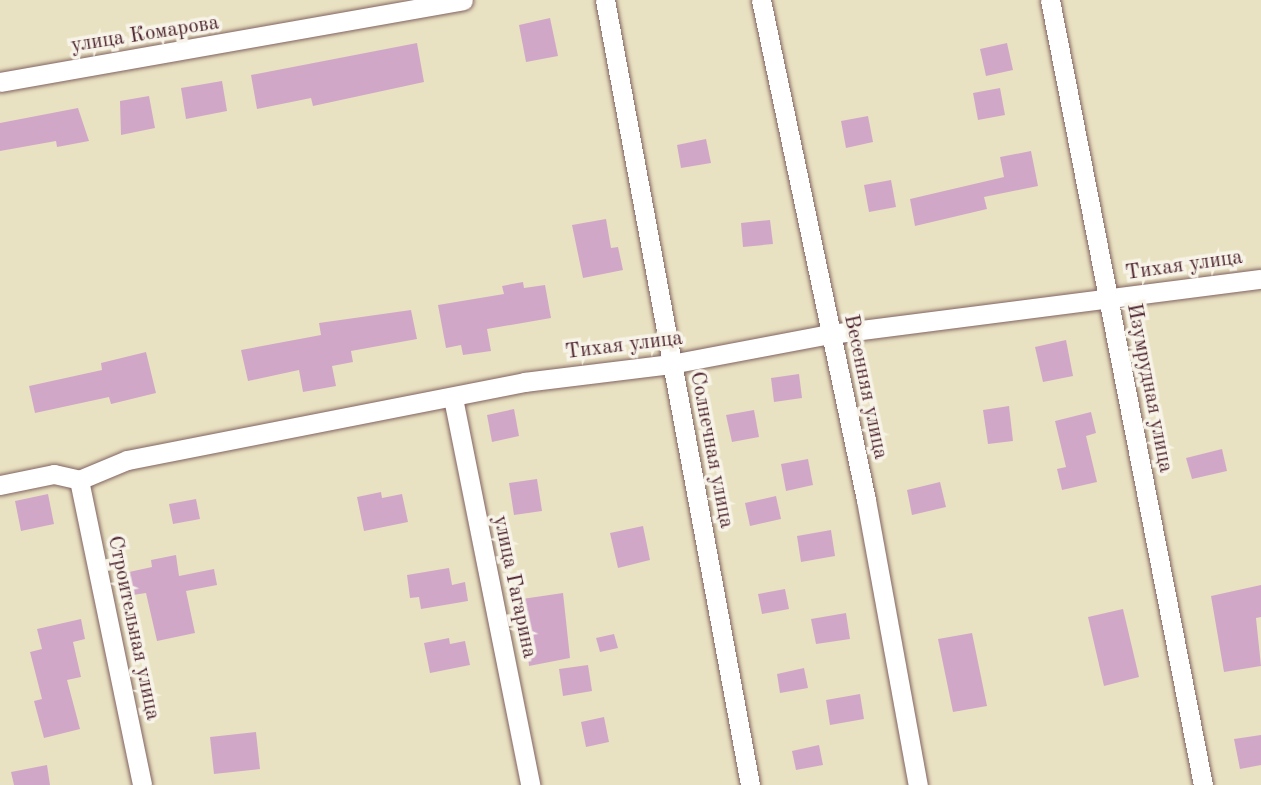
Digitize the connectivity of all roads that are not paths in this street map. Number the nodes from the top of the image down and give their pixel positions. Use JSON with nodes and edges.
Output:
{"nodes":[{"id":1,"x":463,"y":0,"type":"edge"},
{"id":2,"x":605,"y":0,"type":"edge"},
{"id":3,"x":761,"y":0,"type":"edge"},
{"id":4,"x":1050,"y":0,"type":"edge"},
{"id":5,"x":0,"y":82,"type":"edge"},
{"id":6,"x":1261,"y":279,"type":"edge"},
{"id":7,"x":1108,"y":300,"type":"junction"},
{"id":8,"x":830,"y":334,"type":"junction"},
{"id":9,"x":671,"y":364,"type":"junction"},
{"id":10,"x":453,"y":398,"type":"junction"},
{"id":11,"x":79,"y":480,"type":"junction"},
{"id":12,"x":0,"y":485,"type":"edge"},
{"id":13,"x":142,"y":785,"type":"edge"},
{"id":14,"x":530,"y":785,"type":"edge"},
{"id":15,"x":750,"y":785,"type":"edge"},
{"id":16,"x":918,"y":785,"type":"edge"},
{"id":17,"x":1203,"y":785,"type":"edge"}],
"edges":[{"from":1,"to":5,"type":"street","name":"улица Комарова"},
{"from":2,"to":9,"type":"street","name":"Солнечная улица"},
{"from":3,"to":8,"type":"street","name":"Весенняя улица"},
{"from":4,"to":7,"type":"street","name":"Изумрудная улица"},
{"from":6,"to":7,"type":"street","name":"Тихая улица"},
{"from":7,"to":8,"type":"street","name":"Тихая улица"},
{"from":7,"to":17,"type":"street","name":"Изумрудная улица"},
{"from":8,"to":9,"type":"street","name":"Тихая улица"},
{"from":8,"to":16,"type":"street","name":"Весенняя улица"},
{"from":9,"to":10,"type":"street","name":"Тихая улица"},
{"from":9,"to":15,"type":"street","name":"Солнечная улица"},
{"from":10,"to":11,"type":"street","name":"Тихая улица"},
{"from":10,"to":14,"type":"street","name":"улица Гагарина"},
{"from":11,"to":12,"type":"street","name":"Тихая улица"},
{"from":11,"to":13,"type":"street","name":"Строительная улица"}]}
